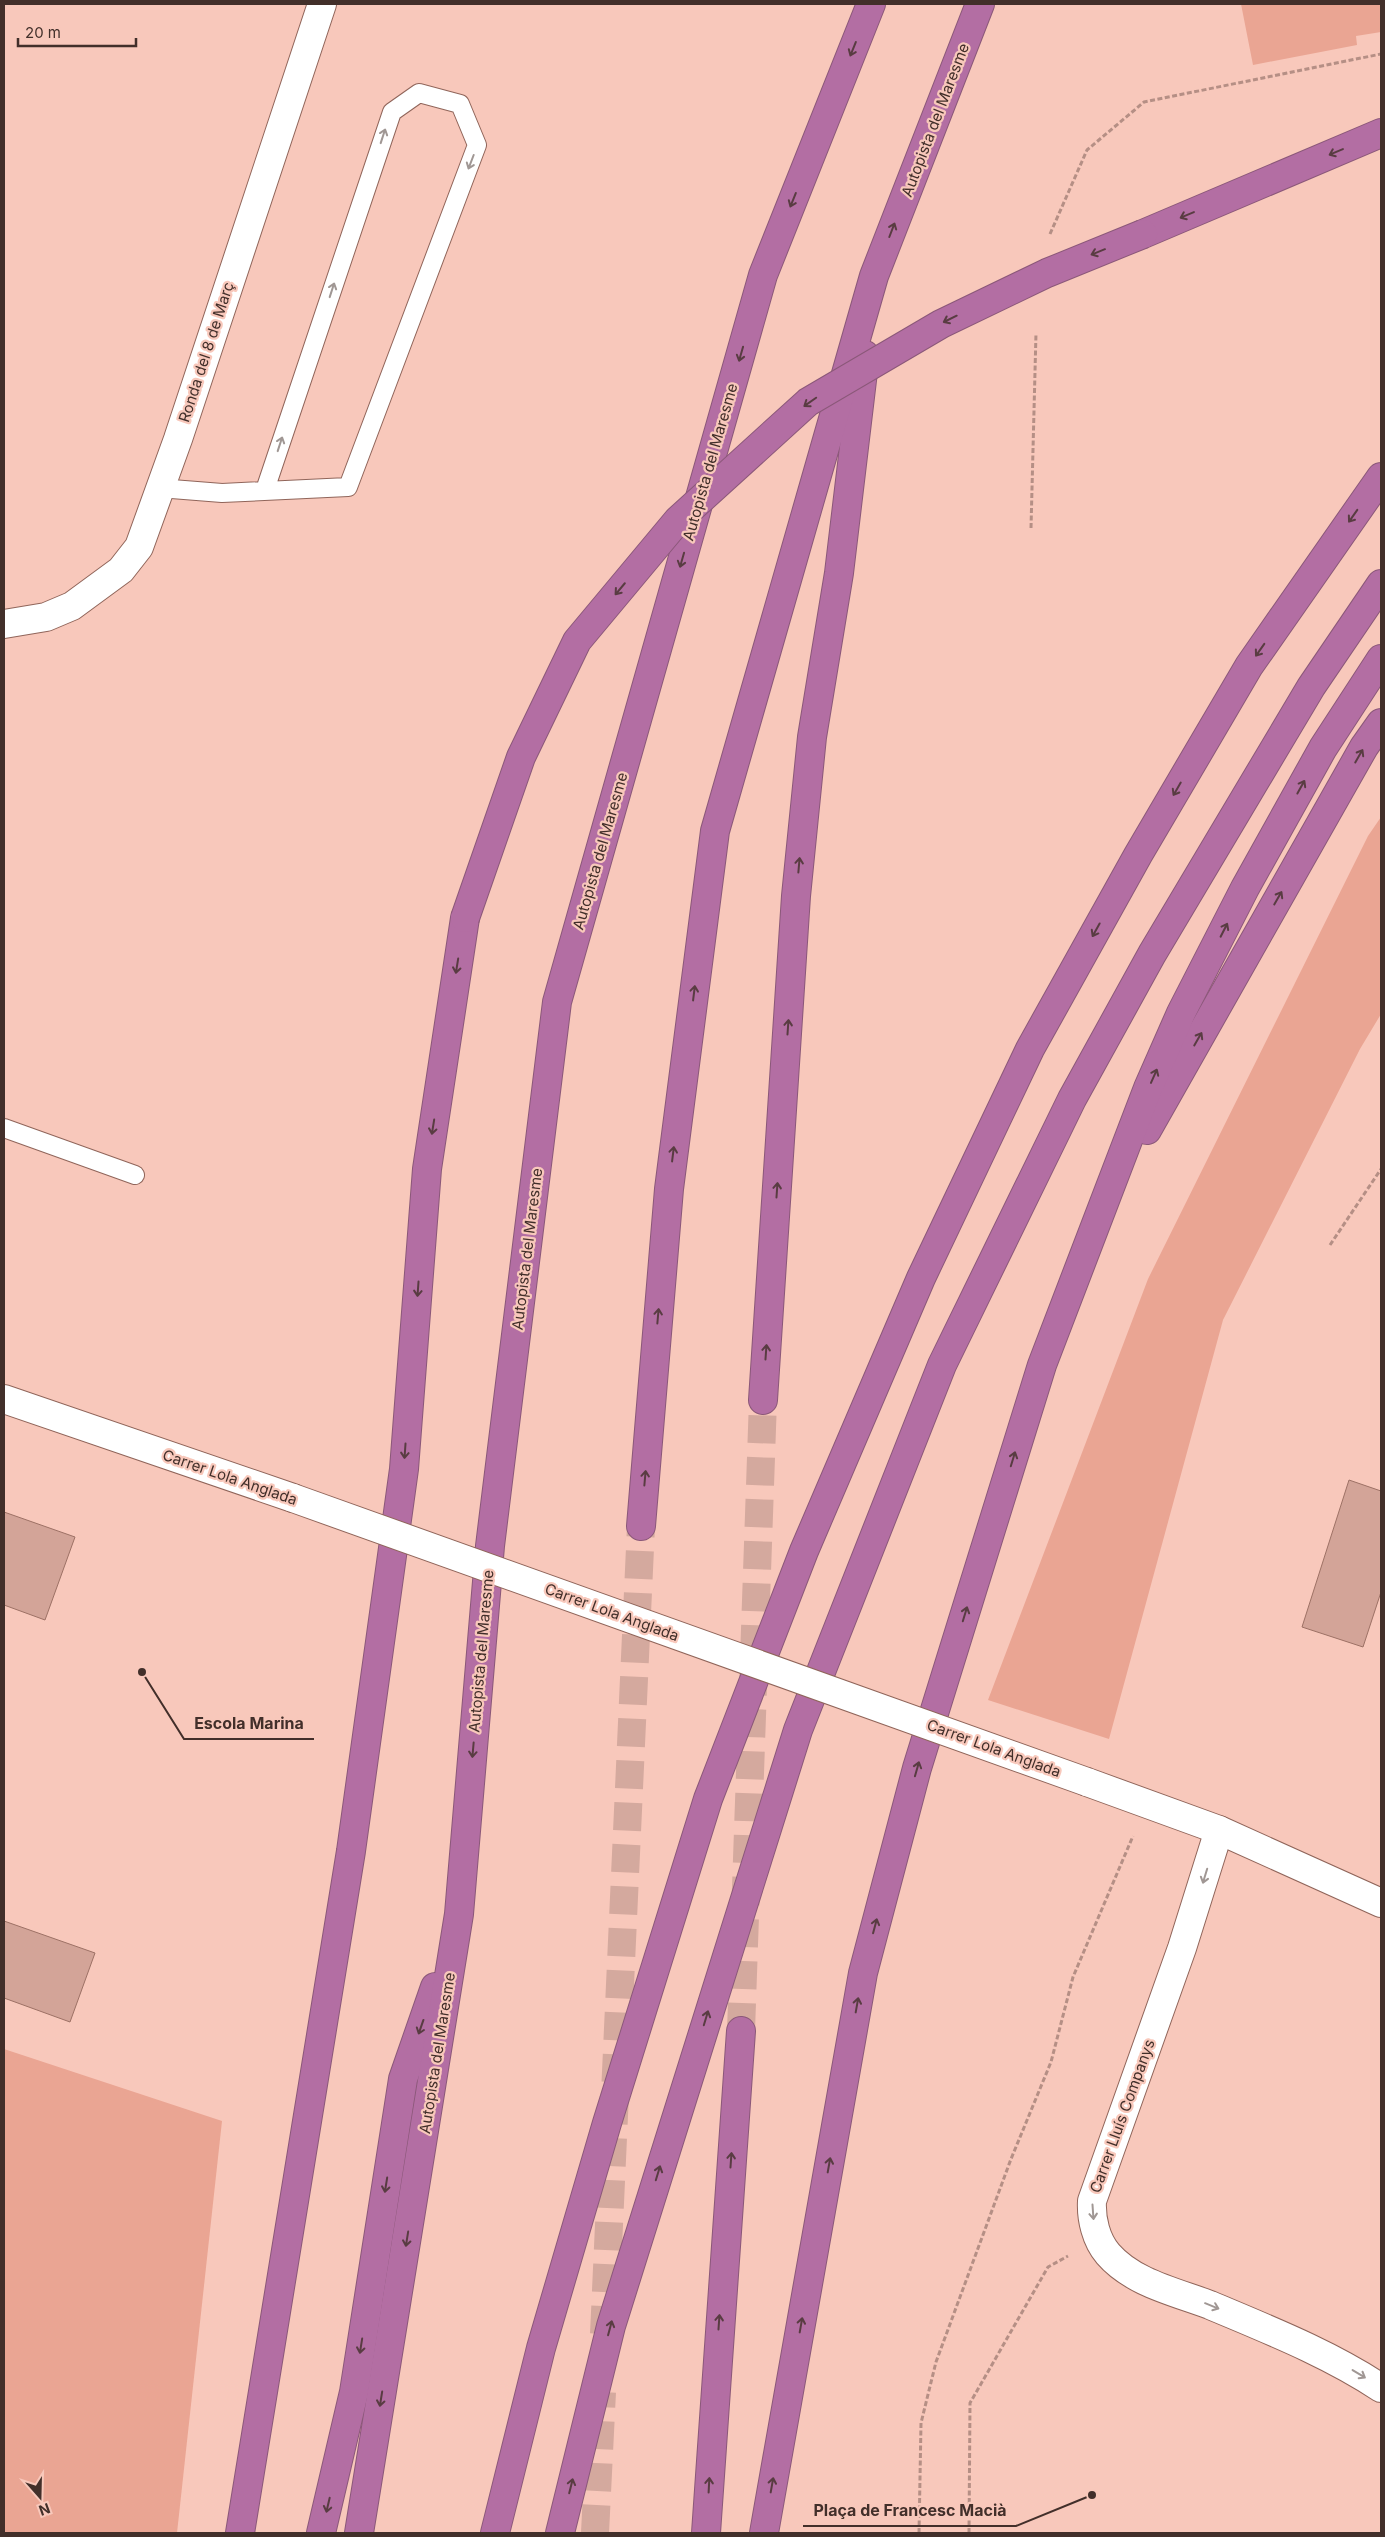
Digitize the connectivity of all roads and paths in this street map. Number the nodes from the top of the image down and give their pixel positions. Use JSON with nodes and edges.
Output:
{"nodes":[{"id":1,"x":322,"y":4,"type":"edge"},
{"id":2,"x":871,"y":4,"type":"edge"},
{"id":3,"x":980,"y":4,"type":"edge"},
{"id":4,"x":1381,"y":54,"type":"edge"},
{"id":5,"x":1381,"y":133,"type":"edge"},
{"id":6,"x":1050,"y":234,"type":"dead end"},
{"id":7,"x":874,"y":276,"type":"junction"},
{"id":8,"x":1036,"y":332,"type":"dead end"},
{"id":9,"x":1381,"y":476,"type":"edge"},
{"id":10,"x":160,"y":488,"type":"junction"},
{"id":11,"x":265,"y":490,"type":"junction"},
{"id":12,"x":1030,"y":528,"type":"dead end"},
{"id":13,"x":1381,"y":584,"type":"edge"},
{"id":14,"x":4,"y":624,"type":"edge"},
{"id":15,"x":1381,"y":658,"type":"edge"},
{"id":16,"x":1381,"y":723,"type":"edge"},
{"id":17,"x":4,"y":1128,"type":"edge"},
{"id":18,"x":1381,"y":1168,"type":"edge"},
{"id":19,"x":135,"y":1175,"type":"dead end"},
{"id":20,"x":1330,"y":1245,"type":"dead end"},
{"id":21,"x":1065,"y":1301,"type":"junction"},
{"id":22,"x":4,"y":1398,"type":"edge"},
{"id":23,"x":763,"y":1400,"type":"tunnel mouth"},
{"id":24,"x":641,"y":1526,"type":"tunnel mouth"},
{"id":25,"x":1149,"y":1804,"type":"junction"},
{"id":26,"x":1219,"y":1830,"type":"junction"},
{"id":27,"x":1381,"y":1903,"type":"edge"},
{"id":28,"x":459,"y":1914,"type":"junction"},
{"id":29,"x":741,"y":2031,"type":"tunnel mouth"},
{"id":30,"x":1099,"y":2240,"type":"junction"},
{"id":31,"x":1381,"y":2388,"type":"edge"},
{"id":32,"x":240,"y":2533,"type":"edge"},
{"id":33,"x":321,"y":2533,"type":"edge"},
{"id":34,"x":359,"y":2533,"type":"edge"},
{"id":35,"x":495,"y":2533,"type":"edge"},
{"id":36,"x":560,"y":2533,"type":"edge"},
{"id":37,"x":706,"y":2533,"type":"edge"},
{"id":38,"x":764,"y":2533,"type":"edge"},
{"id":39,"x":918,"y":2533,"type":"edge"},
{"id":40,"x":969,"y":2533,"type":"edge"}],
"edges":[{"from":1,"to":10,"type":"street","name":"Ronda del 8 de Març"},
{"from":2,"to":28,"type":"highway","name":"Autopista del Maresme","one_way":true},
{"from":7,"to":3,"type":"highway","name":"Autopista del Maresme","one_way":true},
{"from":4,"to":6,"type":"path"},
{"from":5,"to":32,"type":"highway","one_way":true,"bridge":true},
{"from":23,"to":7,"type":"highway","one_way":true},
{"from":24,"to":7,"type":"highway","name":"Autopista del Maresme","one_way":true},
{"from":8,"to":12,"type":"path"},
{"from":9,"to":35,"type":"highway","one_way":true},
{"from":10,"to":11,"type":"lane"},
{"from":10,"to":14,"type":"street","name":"Ronda del 8 de Març"},
{"from":11,"to":11,"type":"lane","one_way":true},
{"from":36,"to":13,"type":"highway","one_way":true},
{"from":21,"to":15,"type":"highway","one_way":true},
{"from":21,"to":16,"type":"highway","one_way":true},
{"from":17,"to":19,"type":"lane"},
{"from":18,"to":20,"type":"path"},
{"from":38,"to":21,"type":"highway","one_way":true},
{"from":22,"to":25,"type":"street","name":"Carrer Lola Anglada","bridge":true},
{"from":25,"to":26,"type":"street","name":"Carrer Lola Anglada"},
{"from":25,"to":39,"type":"path"},
{"from":26,"to":27,"type":"street","name":"Carrer Lola Anglada"},
{"from":26,"to":30,"type":"street","name":"Carrer Lluís Companys","one_way":true},
{"from":28,"to":33,"type":"highway","one_way":true},
{"from":28,"to":34,"type":"highway","name":"Autopista del Maresme","one_way":true},
{"from":37,"to":29,"type":"highway","one_way":true},
{"from":30,"to":31,"type":"street","name":"Carrer Lluís Companys","one_way":true},
{"from":30,"to":40,"type":"path"}]}
